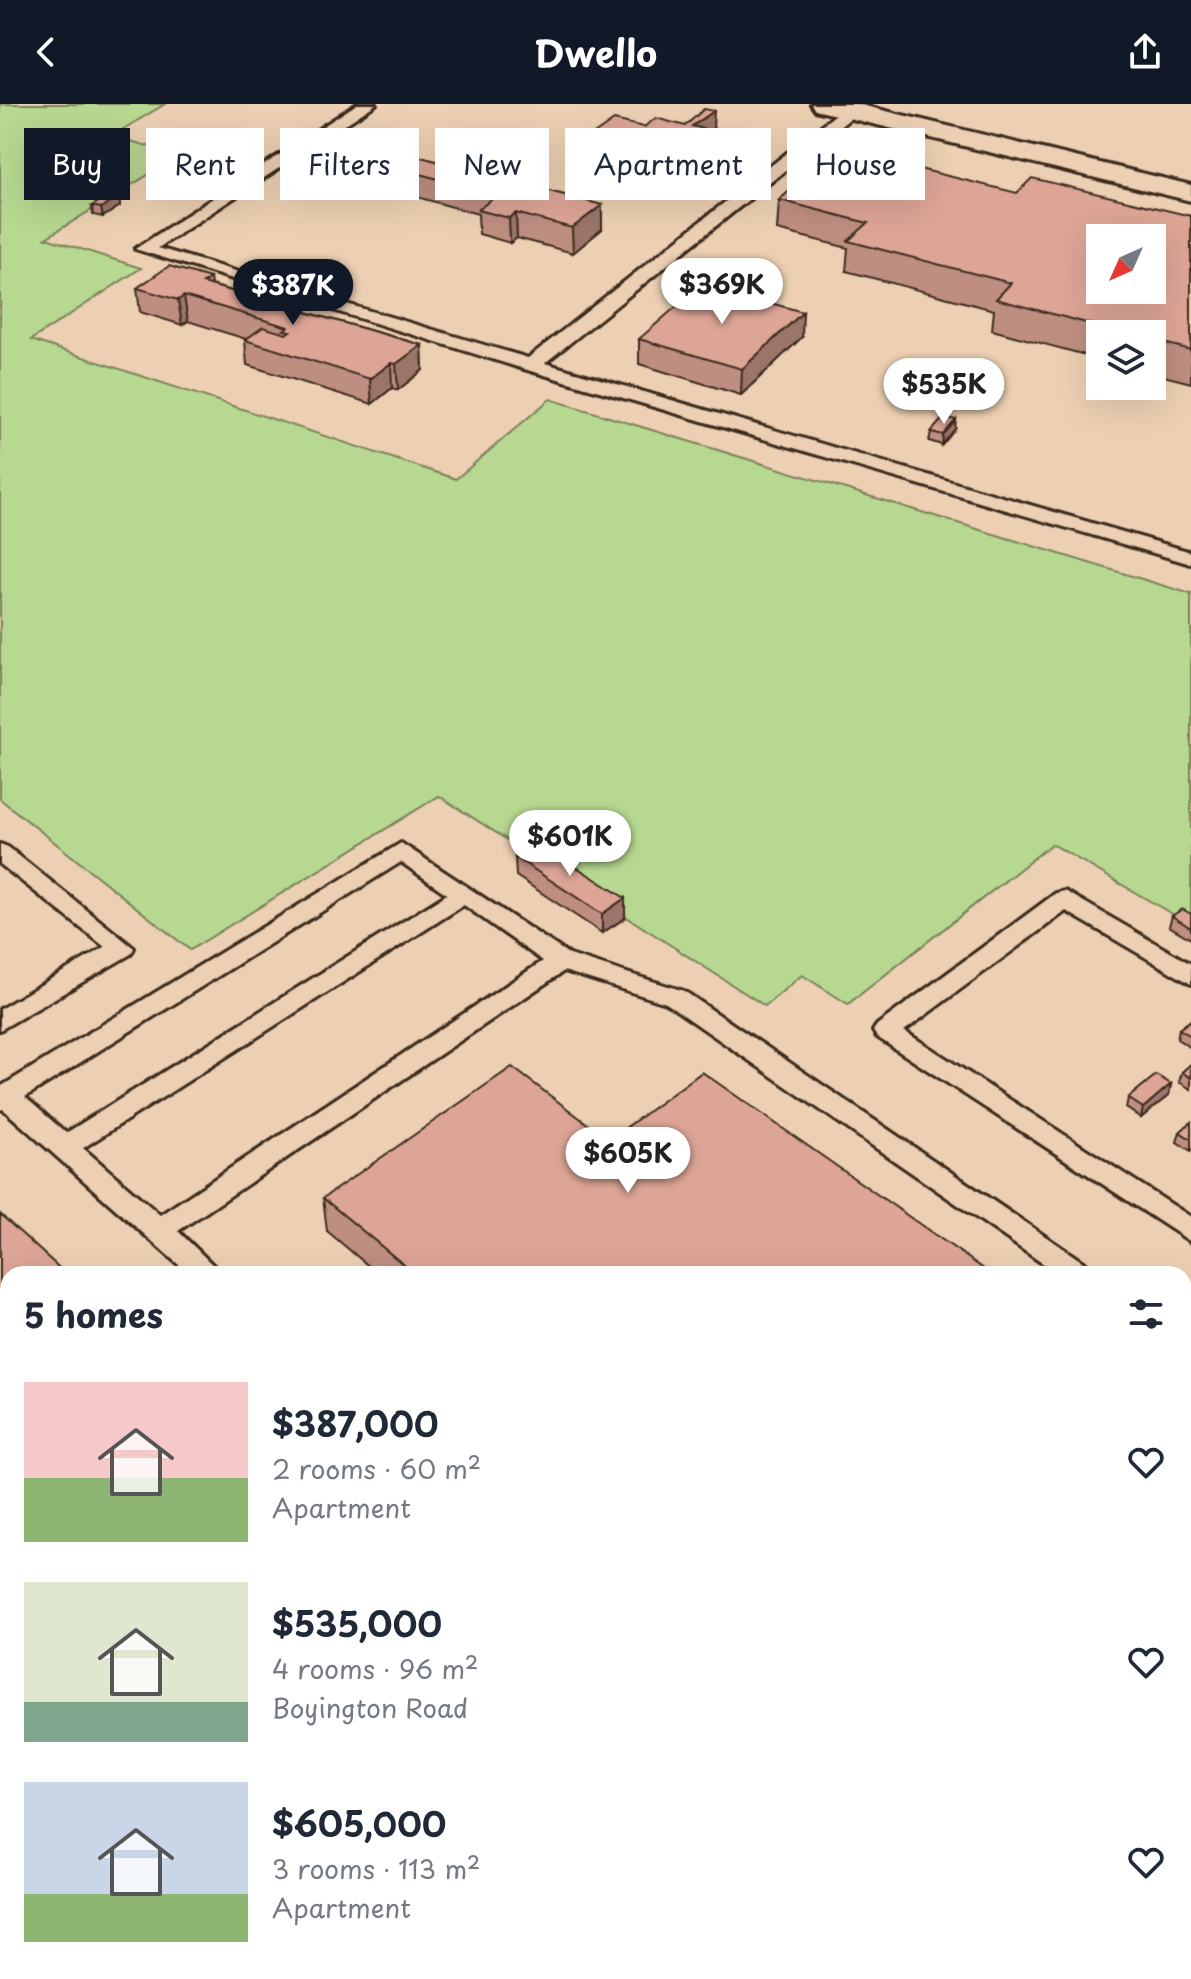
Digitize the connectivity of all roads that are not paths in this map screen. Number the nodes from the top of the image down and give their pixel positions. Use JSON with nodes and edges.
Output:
{"nodes":[{"id":1,"x":368,"y":104,"type":"edge"},
{"id":2,"x":824,"y":104,"type":"edge"},
{"id":3,"x":851,"y":110,"type":"junction"},
{"id":4,"x":1191,"y":193,"type":"edge"},
{"id":5,"x":531,"y":365,"type":"junction"},
{"id":6,"x":1191,"y":558,"type":"edge"},
{"id":7,"x":0,"y":852,"type":"edge"},
{"id":8,"x":464,"y":894,"type":"junction"},
{"id":9,"x":561,"y":961,"type":"junction"},
{"id":10,"x":1191,"y":975,"type":"edge"},
{"id":11,"x":0,"y":1021,"type":"edge"},
{"id":12,"x":3,"y":1098,"type":"edge"},
{"id":13,"x":64,"y":1147,"type":"junction"},
{"id":14,"x":159,"y":1230,"type":"junction"},
{"id":15,"x":1191,"y":1231,"type":"edge"},
{"id":16,"x":199,"y":1266,"type":"edge"},
{"id":17,"x":1067,"y":1266,"type":"edge"}],
"edges":[{"from":1,"to":5,"type":"lane"},
{"from":2,"to":3,"type":"street"},
{"from":3,"to":4,"type":"street"},
{"from":3,"to":5,"type":"lane"},
{"from":5,"to":6,"type":"lane"},
{"from":7,"to":11,"type":"lane"},
{"from":8,"to":9,"type":"lane"},
{"from":8,"to":12,"type":"lane"},
{"from":8,"to":13,"type":"lane"},
{"from":9,"to":14,"type":"lane"},
{"from":9,"to":17,"type":"lane"},
{"from":10,"to":15,"type":"lane"},
{"from":12,"to":13,"type":"lane"},
{"from":13,"to":14,"type":"lane"},
{"from":14,"to":16,"type":"lane"}]}
